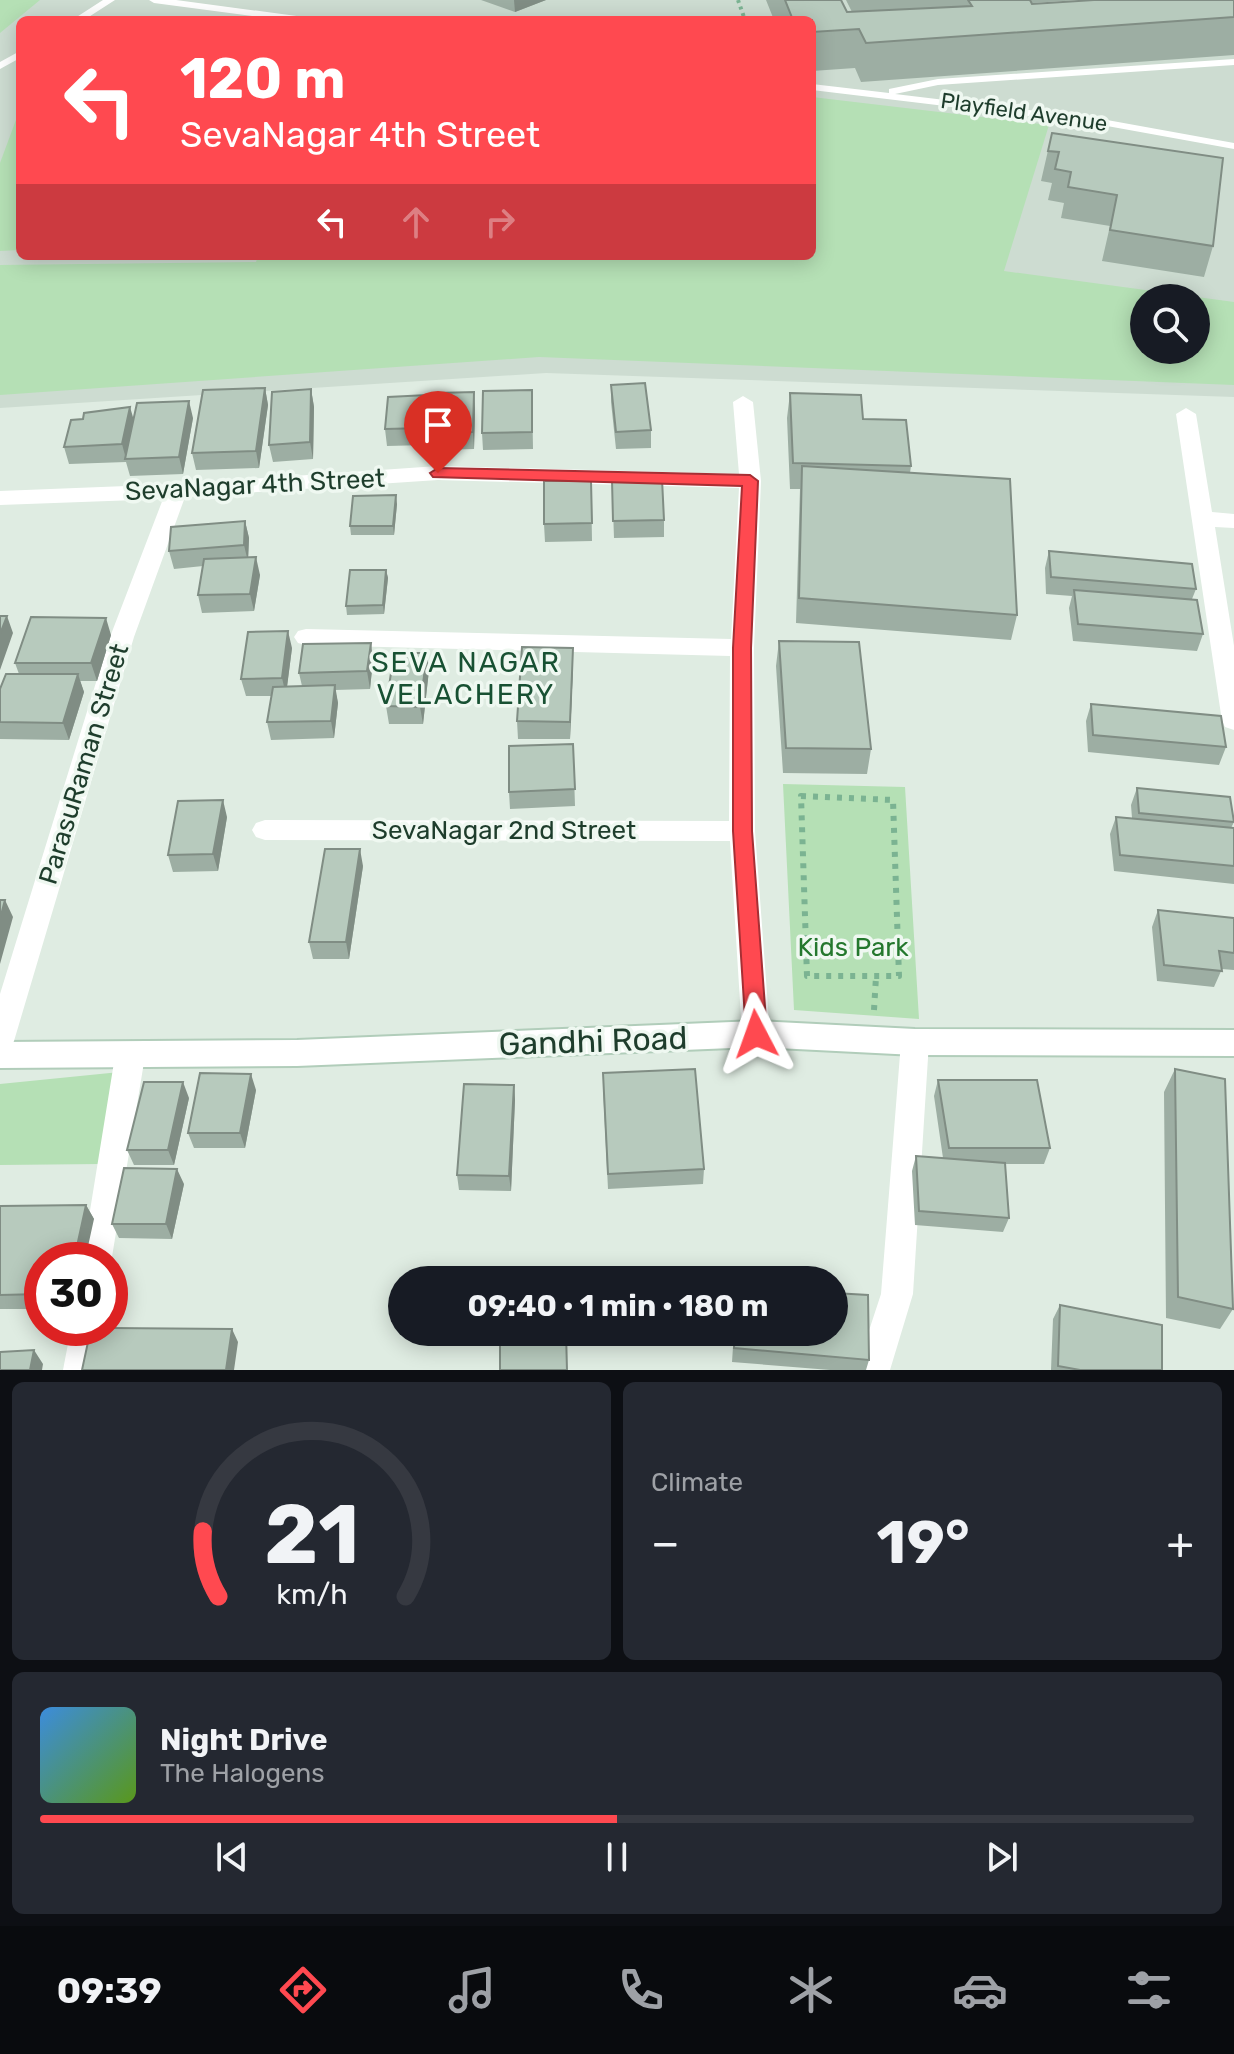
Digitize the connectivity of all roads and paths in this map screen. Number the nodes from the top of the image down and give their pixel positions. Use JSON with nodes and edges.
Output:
{"nodes":[{"id":1,"x":110,"y":0,"type":"edge"},
{"id":2,"x":154,"y":0,"type":"edge"},
{"id":3,"x":84,"y":16,"type":"edge"},
{"id":4,"x":274,"y":16,"type":"edge"},
{"id":5,"x":1234,"y":62,"type":"edge"},
{"id":6,"x":816,"y":87,"type":"edge"},
{"id":7,"x":880,"y":94,"type":"junction"},
{"id":8,"x":1234,"y":146,"type":"edge"},
{"id":9,"x":743,"y":402,"type":"dead end"},
{"id":10,"x":1186,"y":414,"type":"dead end"},
{"id":11,"x":750,"y":481,"type":"junction"},
{"id":12,"x":177,"y":491,"type":"junction"},
{"id":13,"x":0,"y":498,"type":"edge"},
{"id":14,"x":1203,"y":519,"type":"junction"},
{"id":15,"x":1234,"y":521,"type":"edge"},
{"id":16,"x":306,"y":637,"type":"dead end"},
{"id":17,"x":742,"y":648,"type":"junction"},
{"id":18,"x":1234,"y":721,"type":"edge"},
{"id":19,"x":265,"y":830,"type":"dead end"},
{"id":20,"x":742,"y":831,"type":"junction"},
{"id":21,"x":876,"y":977,"type":"joint"},
{"id":22,"x":756,"y":1034,"type":"junction"},
{"id":23,"x":0,"y":1041,"type":"edge"},
{"id":24,"x":915,"y":1042,"type":"junction"},
{"id":25,"x":1234,"y":1043,"type":"edge"},
{"id":26,"x":0,"y":1055,"type":"edge"},
{"id":27,"x":130,"y":1056,"type":"junction"},
{"id":28,"x":101,"y":1242,"type":"edge"},
{"id":29,"x":84,"y":1346,"type":"edge"},
{"id":30,"x":80,"y":1370,"type":"edge"},
{"id":31,"x":873,"y":1370,"type":"edge"}],
"edges":[{"from":1,"to":3,"type":"lane"},
{"from":2,"to":4,"type":"lane"},
{"from":5,"to":7,"type":"lane"},
{"from":6,"to":7,"type":"lane","name":"Playfield Avenue"},
{"from":7,"to":8,"type":"lane","name":"Playfield Avenue"},
{"from":9,"to":11,"type":"street"},
{"from":10,"to":14,"type":"street"},
{"from":11,"to":12,"type":"street","name":"SevaNagar 4th Street"},
{"from":11,"to":17,"type":"street"},
{"from":12,"to":13,"type":"street","name":"SevaNagar 4th Street"},
{"from":12,"to":23,"type":"street","name":"ParasuRaman Street"},
{"from":14,"to":15,"type":"street"},
{"from":14,"to":18,"type":"street"},
{"from":16,"to":17,"type":"street"},
{"from":17,"to":20,"type":"street"},
{"from":19,"to":20,"type":"street","name":"SevaNagar 2nd Street"},
{"from":20,"to":22,"type":"street"},
{"from":21,"to":21,"type":"path"},
{"from":22,"to":24,"type":"street","name":"Gandhi Road"},
{"from":22,"to":27,"type":"street","name":"Gandhi Road"},
{"from":24,"to":25,"type":"street","name":"Gandhi Road"},
{"from":24,"to":31,"type":"street"},
{"from":26,"to":27,"type":"street","name":"Gandhi Road"},
{"from":27,"to":28,"type":"street"},
{"from":29,"to":30,"type":"street"}]}
